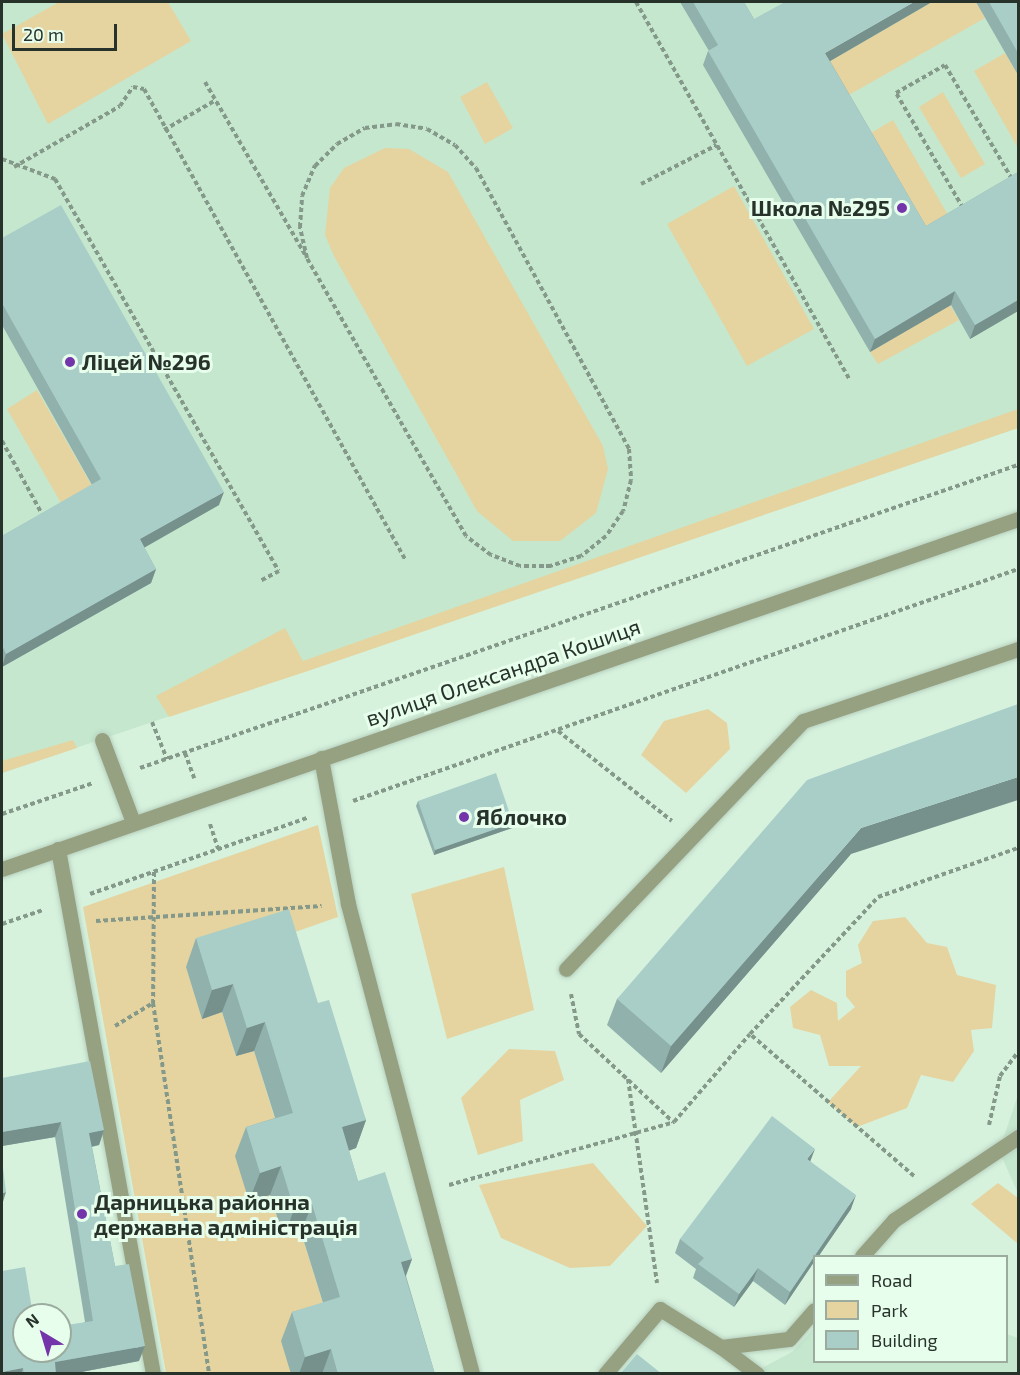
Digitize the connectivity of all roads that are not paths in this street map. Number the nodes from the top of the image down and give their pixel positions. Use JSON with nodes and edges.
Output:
{"nodes":[{"id":1,"x":1018,"y":519,"type":"edge"},
{"id":2,"x":1018,"y":649,"type":"edge"},
{"id":3,"x":102,"y":740,"type":"dead end"},
{"id":4,"x":321,"y":758,"type":"junction"},
{"id":5,"x":133,"y":822,"type":"junction"},
{"id":6,"x":58,"y":849,"type":"junction"},
{"id":7,"x":2,"y":868,"type":"edge"},
{"id":8,"x":566,"y":969,"type":"road end"},
{"id":9,"x":1018,"y":1137,"type":"edge"},
{"id":10,"x":864,"y":1255,"type":"edge"},
{"id":11,"x":813,"y":1311,"type":"edge"},
{"id":12,"x":722,"y":1347,"type":"junction"},
{"id":13,"x":153,"y":1374,"type":"edge"},
{"id":14,"x":472,"y":1374,"type":"edge"},
{"id":15,"x":605,"y":1374,"type":"edge"},
{"id":16,"x":757,"y":1374,"type":"edge"}],
"edges":[{"from":1,"to":4,"type":"street","name":"вулиця Олександра Кошиця"},
{"from":2,"to":8,"type":"street"},
{"from":3,"to":5,"type":"street"},
{"from":4,"to":5,"type":"street","name":"вулиця Олександра Кошиця"},
{"from":4,"to":14,"type":"street"},
{"from":5,"to":6,"type":"street","name":"вулиця Олександра Кошиця"},
{"from":6,"to":7,"type":"street","name":"вулиця Олександра Кошиця"},
{"from":6,"to":13,"type":"street"},
{"from":9,"to":10,"type":"street"},
{"from":11,"to":12,"type":"street"},
{"from":12,"to":15,"type":"street"},
{"from":12,"to":16,"type":"street"}]}
